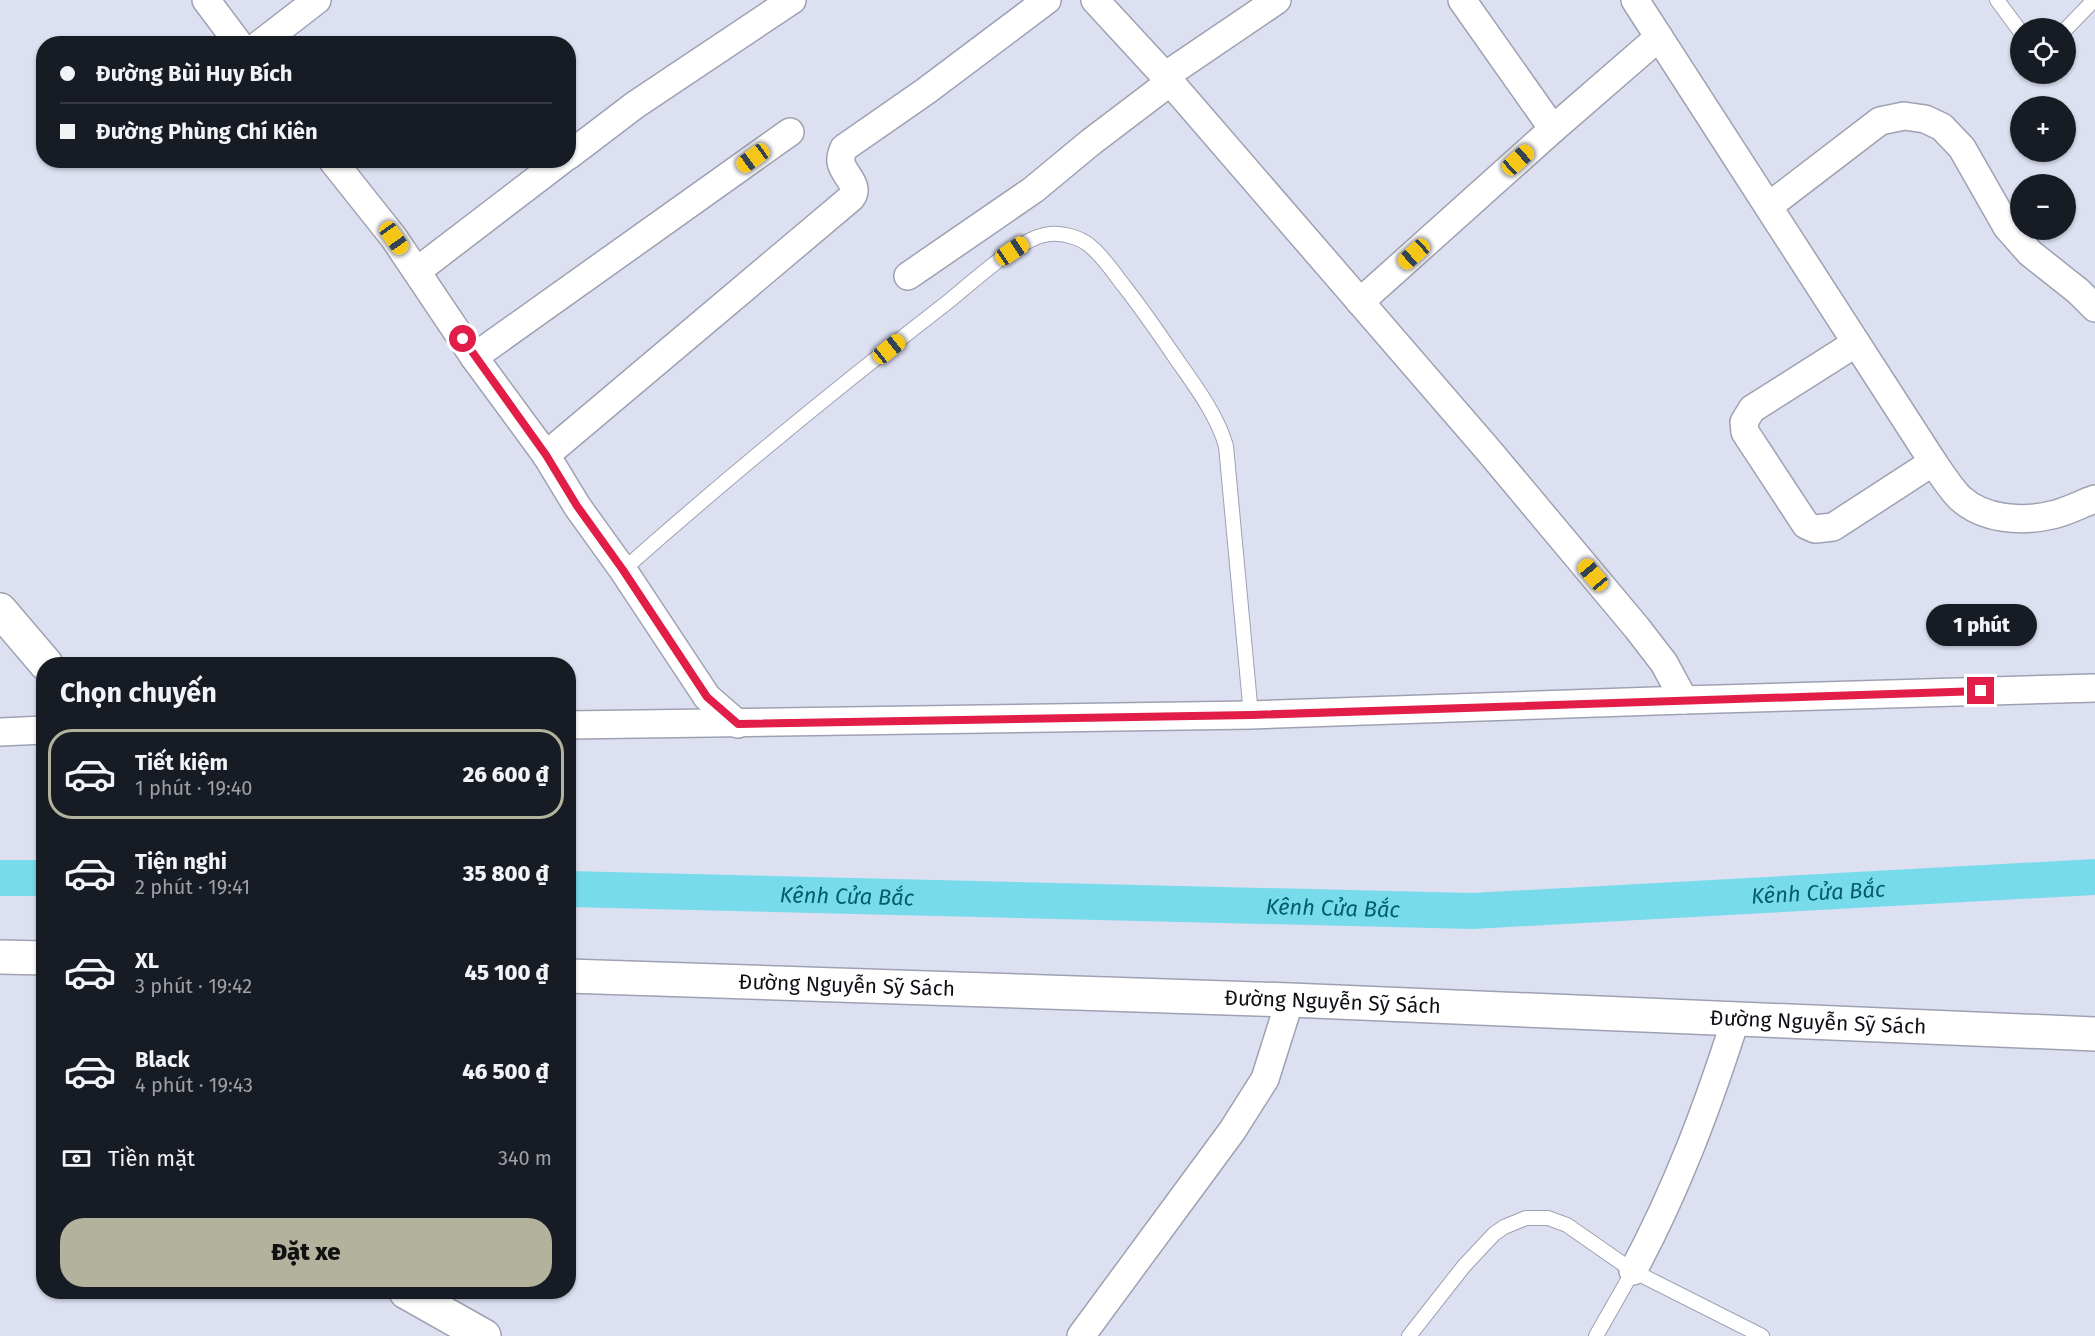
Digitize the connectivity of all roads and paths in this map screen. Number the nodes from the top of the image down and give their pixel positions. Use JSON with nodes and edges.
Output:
{"nodes":[{"id":1,"x":206,"y":0,"type":"edge"},
{"id":2,"x":316,"y":0,"type":"edge"},
{"id":3,"x":792,"y":0,"type":"edge"},
{"id":4,"x":1047,"y":0,"type":"edge"},
{"id":5,"x":1095,"y":0,"type":"edge"},
{"id":6,"x":1462,"y":0,"type":"edge"},
{"id":7,"x":1635,"y":0,"type":"edge"},
{"id":8,"x":1997,"y":0,"type":"edge"},
{"id":9,"x":2094,"y":0,"type":"edge"},
{"id":10,"x":1263,"y":3,"type":"edge"},
{"id":11,"x":2010,"y":18,"type":"edge"},
{"id":12,"x":2076,"y":19,"type":"edge"},
{"id":13,"x":233,"y":36,"type":"edge"},
{"id":14,"x":270,"y":36,"type":"edge"},
{"id":15,"x":1659,"y":37,"type":"junction"},
{"id":16,"x":1168,"y":79,"type":"junction"},
{"id":17,"x":1552,"y":129,"type":"junction"},
{"id":18,"x":790,"y":132,"type":"dead end"},
{"id":19,"x":576,"y":150,"type":"edge"},
{"id":20,"x":338,"y":168,"type":"edge"},
{"id":21,"x":552,"y":168,"type":"edge"},
{"id":22,"x":1769,"y":206,"type":"junction"},
{"id":23,"x":417,"y":271,"type":"junction"},
{"id":24,"x":908,"y":276,"type":"dead end"},
{"id":25,"x":1360,"y":302,"type":"junction"},
{"id":26,"x":2095,"y":308,"type":"edge"},
{"id":27,"x":1856,"y":343,"type":"junction"},
{"id":28,"x":474,"y":357,"type":"junction"},
{"id":29,"x":546,"y":455,"type":"junction"},
{"id":30,"x":1933,"y":462,"type":"junction"},
{"id":31,"x":2095,"y":499,"type":"edge"},
{"id":32,"x":623,"y":570,"type":"junction"},
{"id":33,"x":0,"y":610,"type":"edge"},
{"id":34,"x":40,"y":657,"type":"edge"},
{"id":35,"x":2095,"y":688,"type":"edge"},
{"id":36,"x":1684,"y":700,"type":"junction"},
{"id":37,"x":1251,"y":715,"type":"junction"},
{"id":38,"x":738,"y":724,"type":"junction"},
{"id":39,"x":576,"y":725,"type":"edge"},
{"id":40,"x":36,"y":730,"type":"edge"},
{"id":41,"x":0,"y":732,"type":"edge"},
{"id":42,"x":0,"y":957,"type":"edge"},
{"id":43,"x":36,"y":958,"type":"edge"},
{"id":44,"x":576,"y":976,"type":"edge"},
{"id":45,"x":1290,"y":1000,"type":"junction"},
{"id":46,"x":1736,"y":1018,"type":"junction"},
{"id":47,"x":2095,"y":1034,"type":"edge"},
{"id":48,"x":1633,"y":1271,"type":"junction"},
{"id":49,"x":418,"y":1299,"type":"edge"},
{"id":50,"x":484,"y":1336,"type":"edge"},
{"id":51,"x":1082,"y":1336,"type":"edge"},
{"id":52,"x":1409,"y":1336,"type":"edge"},
{"id":53,"x":1596,"y":1336,"type":"edge"},
{"id":54,"x":1762,"y":1336,"type":"edge"}],
"edges":[{"from":1,"to":13,"type":"street"},
{"from":2,"to":14,"type":"street"},
{"from":3,"to":19,"type":"street"},
{"from":4,"to":29,"type":"street"},
{"from":5,"to":16,"type":"street"},
{"from":6,"to":17,"type":"street"},
{"from":7,"to":15,"type":"street"},
{"from":8,"to":11,"type":"lane"},
{"from":9,"to":12,"type":"lane"},
{"from":10,"to":16,"type":"street"},
{"from":15,"to":17,"type":"street"},
{"from":15,"to":22,"type":"street"},
{"from":16,"to":24,"type":"street"},
{"from":16,"to":25,"type":"street"},
{"from":17,"to":25,"type":"street"},
{"from":18,"to":28,"type":"street"},
{"from":20,"to":23,"type":"street"},
{"from":21,"to":23,"type":"street"},
{"from":22,"to":26,"type":"street"},
{"from":22,"to":27,"type":"street"},
{"from":23,"to":28,"type":"street"},
{"from":25,"to":36,"type":"street"},
{"from":27,"to":30,"type":"street"},
{"from":27,"to":30,"type":"street"},
{"from":28,"to":29,"type":"street"},
{"from":29,"to":32,"type":"street"},
{"from":30,"to":31,"type":"street"},
{"from":32,"to":37,"type":"lane"},
{"from":32,"to":38,"type":"street"},
{"from":33,"to":34,"type":"main road"},
{"from":35,"to":36,"type":"street"},
{"from":36,"to":37,"type":"street"},
{"from":37,"to":38,"type":"street"},
{"from":38,"to":39,"type":"street"},
{"from":40,"to":41,"type":"street"},
{"from":42,"to":43,"type":"main road"},
{"from":44,"to":45,"type":"main road","name":"Đường Nguyễn Sỹ Sách"},
{"from":45,"to":46,"type":"main road","name":"Đường Nguyễn Sỹ Sách"},
{"from":45,"to":51,"type":"street"},
{"from":46,"to":47,"type":"main road","name":"Đường Nguyễn Sỹ Sách"},
{"from":46,"to":48,"type":"street"},
{"from":48,"to":52,"type":"lane"},
{"from":48,"to":53,"type":"lane"},
{"from":48,"to":54,"type":"lane"},
{"from":49,"to":50,"type":"main road"}]}
